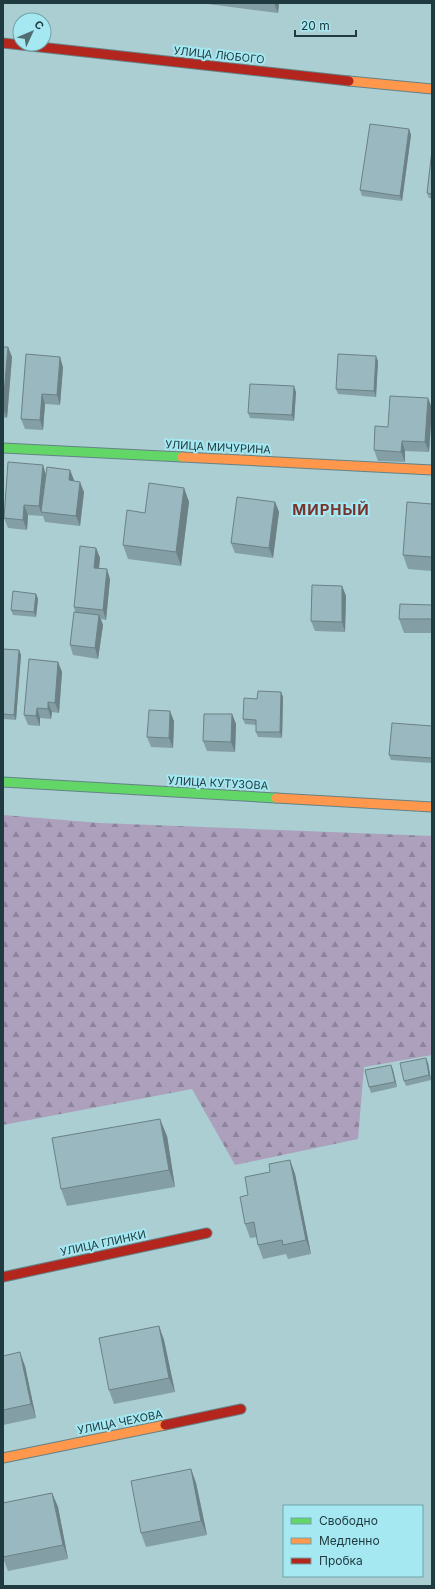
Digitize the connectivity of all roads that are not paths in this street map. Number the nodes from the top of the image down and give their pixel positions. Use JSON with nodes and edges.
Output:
{"nodes":[{"id":1,"x":3,"y":43,"type":"edge"},
{"id":2,"x":432,"y":89,"type":"edge"},
{"id":3,"x":3,"y":448,"type":"edge"},
{"id":4,"x":432,"y":470,"type":"edge"},
{"id":5,"x":3,"y":782,"type":"edge"},
{"id":6,"x":432,"y":807,"type":"edge"},
{"id":7,"x":207,"y":1233,"type":"dead end"},
{"id":8,"x":3,"y":1277,"type":"edge"},
{"id":9,"x":241,"y":1409,"type":"dead end"},
{"id":10,"x":3,"y":1458,"type":"edge"}],
"edges":[{"from":1,"to":2,"type":"street","name":"УЛИЦА ЛЮБОГО"},
{"from":3,"to":4,"type":"street","name":"УЛИЦА МИЧУРИНА"},
{"from":5,"to":6,"type":"street","name":"УЛИЦА КУТУЗОВА"},
{"from":7,"to":8,"type":"street","name":"УЛИЦА ГЛИНКИ"},
{"from":9,"to":10,"type":"street","name":"УЛИЦА ЧЕХОВА"}]}
